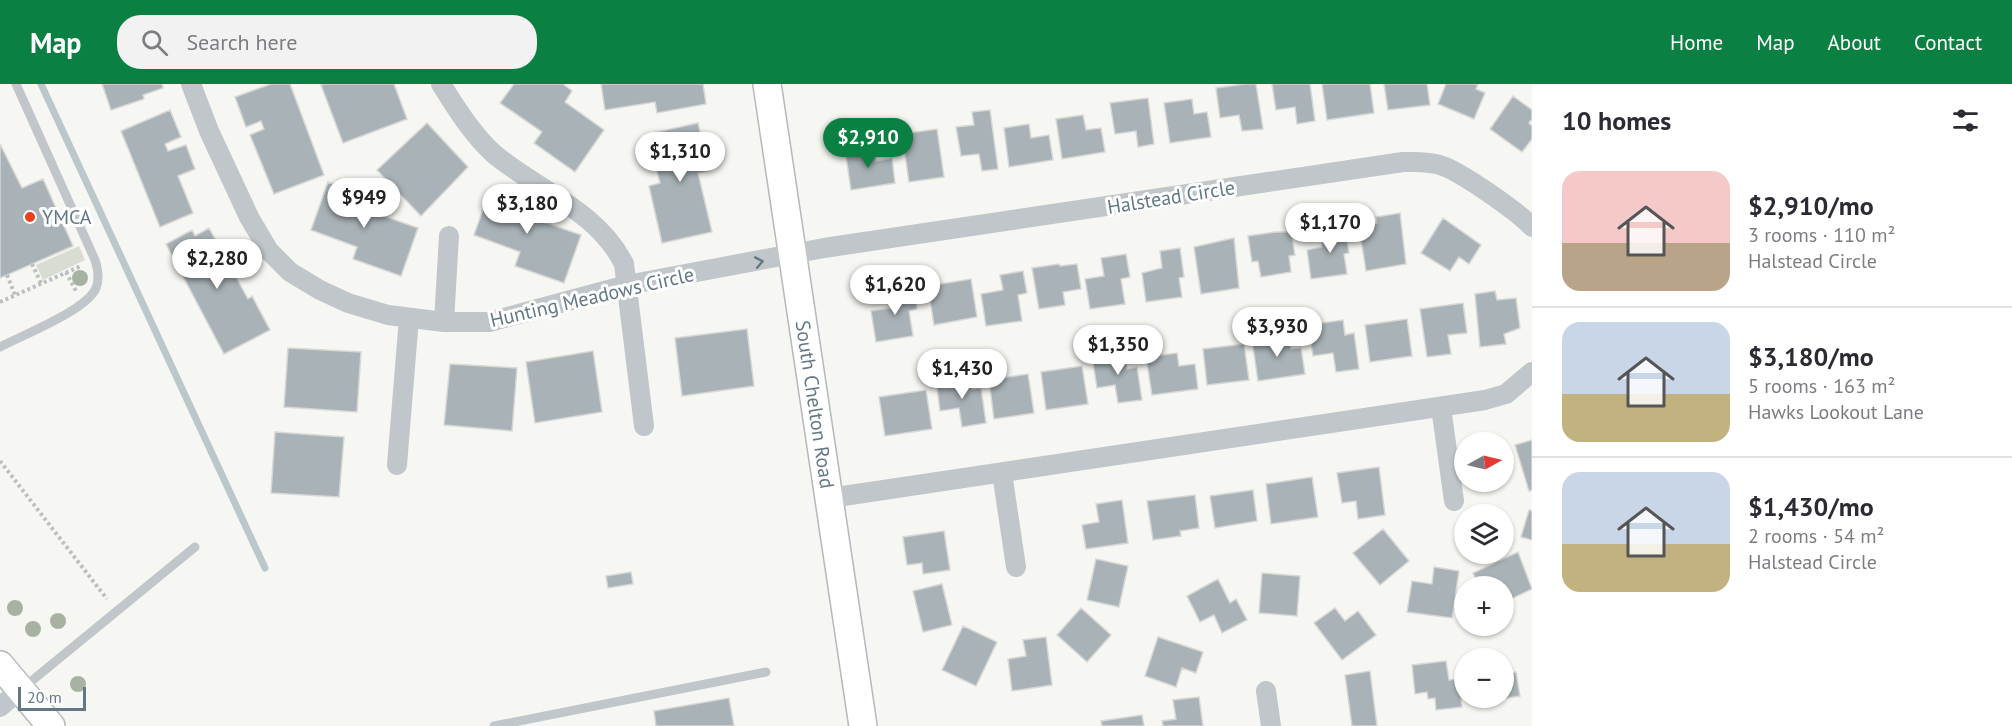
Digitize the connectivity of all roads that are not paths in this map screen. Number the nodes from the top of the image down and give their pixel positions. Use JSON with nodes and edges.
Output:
{"nodes":[{"id":1,"x":16,"y":84,"type":"edge"},
{"id":2,"x":191,"y":84,"type":"edge"},
{"id":3,"x":441,"y":84,"type":"edge"},
{"id":4,"x":767,"y":84,"type":"edge"},
{"id":5,"x":1532,"y":227,"type":"edge"},
{"id":6,"x":449,"y":236,"type":"dead end"},
{"id":7,"x":793,"y":255,"type":"junction"},
{"id":8,"x":627,"y":285,"type":"junction"},
{"id":9,"x":409,"y":318,"type":"junction"},
{"id":10,"x":444,"y":322,"type":"junction"},
{"id":11,"x":0,"y":347,"type":"edge"},
{"id":12,"x":1532,"y":372,"type":"edge"},
{"id":13,"x":1441,"y":407,"type":"junction"},
{"id":14,"x":644,"y":426,"type":"dead end"},
{"id":15,"x":397,"y":465,"type":"dead end"},
{"id":16,"x":1002,"y":473,"type":"junction"},
{"id":17,"x":830,"y":498,"type":"junction"},
{"id":18,"x":1454,"y":501,"type":"dead end"},
{"id":19,"x":195,"y":547,"type":"dead end"},
{"id":20,"x":1016,"y":567,"type":"dead end"},
{"id":21,"x":0,"y":664,"type":"edge"},
{"id":22,"x":765,"y":672,"type":"dead end"},
{"id":23,"x":21,"y":689,"type":"junction"},
{"id":24,"x":1266,"y":692,"type":"dead end"},
{"id":25,"x":0,"y":707,"type":"edge"},
{"id":26,"x":51,"y":726,"type":"edge"},
{"id":27,"x":494,"y":726,"type":"edge"},
{"id":28,"x":863,"y":726,"type":"edge"},
{"id":29,"x":1271,"y":726,"type":"edge"}],
"edges":[{"from":1,"to":11,"type":"lane"},
{"from":2,"to":9,"type":"street","name":"Hunting Meadows Circle"},
{"from":3,"to":8,"type":"street"},
{"from":4,"to":7,"type":"main road","name":"South Chelton Road"},
{"from":5,"to":7,"type":"street","name":"Halstead Circle"},
{"from":6,"to":10,"type":"street"},
{"from":8,"to":7,"type":"street","name":"Hunting Meadows Circle","one_way":true},
{"from":7,"to":17,"type":"main road","name":"South Chelton Road"},
{"from":8,"to":10,"type":"street","name":"Hunting Meadows Circle"},
{"from":8,"to":14,"type":"street"},
{"from":9,"to":10,"type":"street","name":"Hunting Meadows Circle"},
{"from":9,"to":15,"type":"street"},
{"from":12,"to":13,"type":"street"},
{"from":13,"to":16,"type":"street"},
{"from":13,"to":18,"type":"street"},
{"from":16,"to":17,"type":"street"},
{"from":16,"to":20,"type":"street"},
{"from":17,"to":28,"type":"main road","name":"South Chelton Road"},
{"from":19,"to":23,"type":"lane"},
{"from":21,"to":23,"type":"main road"},
{"from":22,"to":27,"type":"lane"},
{"from":23,"to":25,"type":"street"},
{"from":23,"to":26,"type":"main road"},
{"from":24,"to":29,"type":"street"}]}
